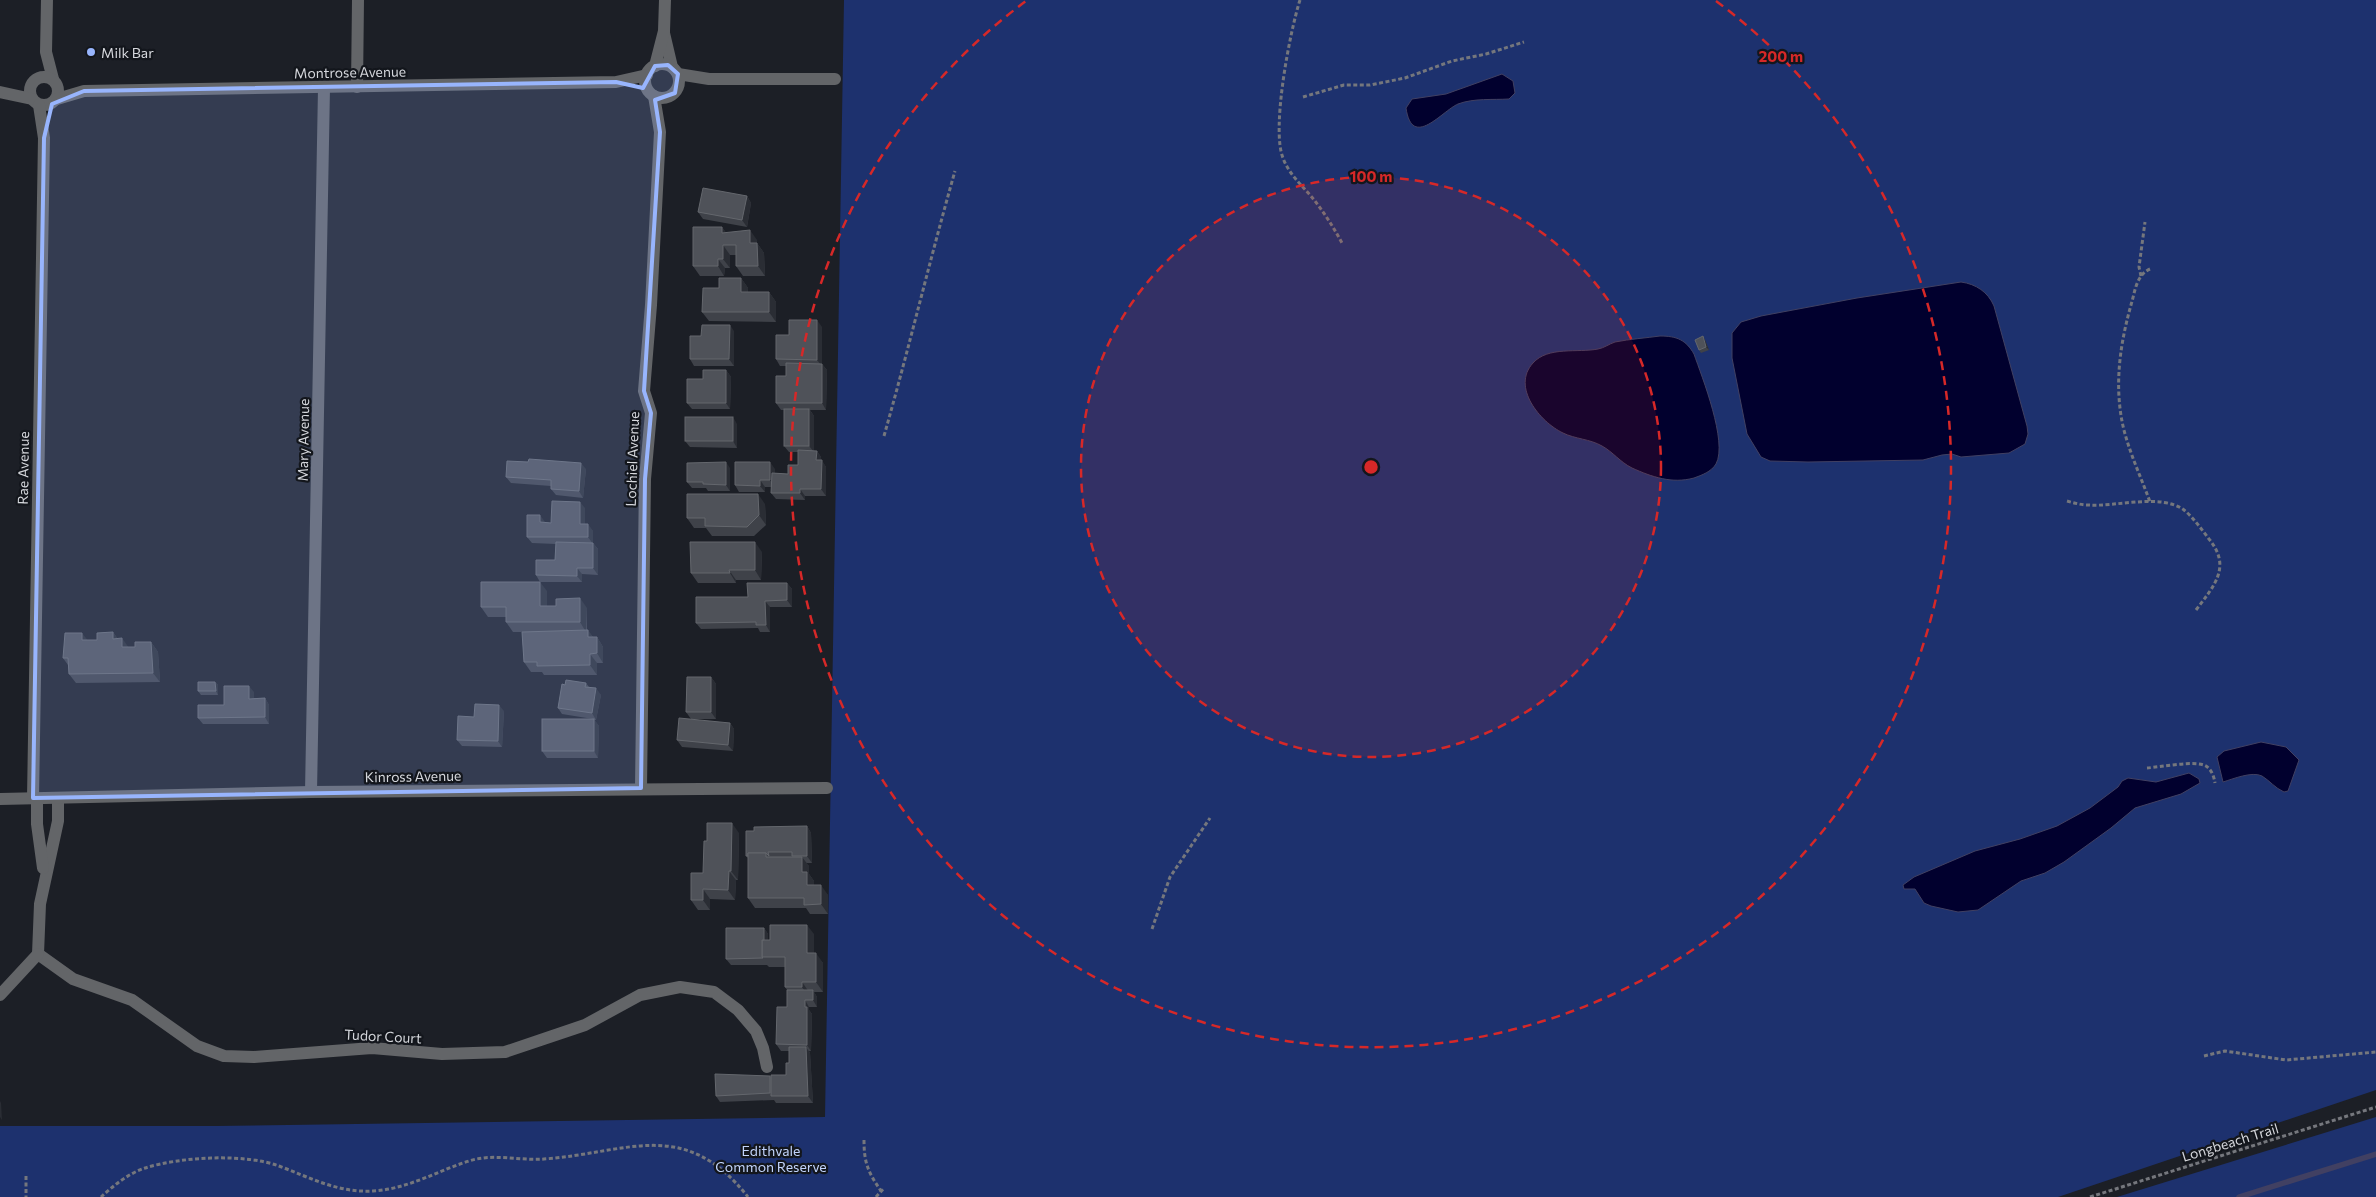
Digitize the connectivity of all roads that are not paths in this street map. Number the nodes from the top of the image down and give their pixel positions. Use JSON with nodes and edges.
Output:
{"nodes":[{"id":1,"x":47,"y":0,"type":"edge"},
{"id":2,"x":358,"y":0,"type":"edge"},
{"id":3,"x":665,"y":0,"type":"edge"},
{"id":4,"x":664,"y":31,"type":"junction"},
{"id":5,"x":46,"y":52,"type":"junction"},
{"id":6,"x":651,"y":70,"type":"junction"},
{"id":7,"x":675,"y":70,"type":"junction"},
{"id":8,"x":709,"y":79,"type":"junction"},
{"id":9,"x":835,"y":79,"type":"dead end"},
{"id":10,"x":35,"y":81,"type":"junction"},
{"id":11,"x":54,"y":81,"type":"junction"},
{"id":12,"x":616,"y":82,"type":"junction"},
{"id":13,"x":356,"y":87,"type":"junction"},
{"id":14,"x":324,"y":88,"type":"junction"},
{"id":15,"x":84,"y":91,"type":"junction"},
{"id":16,"x":0,"y":92,"type":"edge"},
{"id":17,"x":651,"y":92,"type":"junction"},
{"id":18,"x":673,"y":93,"type":"junction"},
{"id":19,"x":54,"y":101,"type":"junction"},
{"id":20,"x":35,"y":102,"type":"junction"},
{"id":21,"x":660,"y":132,"type":"junction"},
{"id":22,"x":44,"y":138,"type":"junction"},
{"id":23,"x":641,"y":788,"type":"junction"},
{"id":24,"x":827,"y":788,"type":"dead end"},
{"id":25,"x":312,"y":792,"type":"junction"},
{"id":26,"x":35,"y":798,"type":"junction"},
{"id":27,"x":58,"y":798,"type":"junction"},
{"id":28,"x":0,"y":799,"type":"edge"},
{"id":29,"x":44,"y":887,"type":"junction"},
{"id":30,"x":38,"y":954,"type":"junction"},
{"id":31,"x":0,"y":995,"type":"edge"},
{"id":32,"x":767,"y":1067,"type":"dead end"}],
"edges":[{"from":1,"to":5,"type":"street"},
{"from":2,"to":13,"type":"street"},
{"from":3,"to":4,"type":"street"},
{"from":4,"to":6,"type":"street"},
{"from":4,"to":7,"type":"street"},
{"from":5,"to":10,"type":"street"},
{"from":5,"to":11,"type":"street"},
{"from":6,"to":7,"type":"street"},
{"from":6,"to":12,"type":"street","name":"Montrose Avenue"},
{"from":6,"to":17,"type":"street"},
{"from":7,"to":8,"type":"street"},
{"from":7,"to":18,"type":"street"},
{"from":8,"to":9,"type":"street"},
{"from":8,"to":18,"type":"street"},
{"from":10,"to":11,"type":"street"},
{"from":10,"to":16,"type":"street"},
{"from":10,"to":20,"type":"street"},
{"from":11,"to":15,"type":"street","name":"Montrose Avenue"},
{"from":11,"to":19,"type":"street"},
{"from":12,"to":13,"type":"street","name":"Montrose Avenue"},
{"from":12,"to":17,"type":"street","name":"Montrose Avenue"},
{"from":13,"to":14,"type":"street","name":"Montrose Avenue"},
{"from":14,"to":15,"type":"street","name":"Montrose Avenue"},
{"from":14,"to":25,"type":"street","name":"Mary Avenue"},
{"from":15,"to":19,"type":"street","name":"Montrose Avenue"},
{"from":16,"to":20,"type":"street"},
{"from":17,"to":18,"type":"street"},
{"from":17,"to":21,"type":"street","name":"Lochiel Avenue"},
{"from":18,"to":21,"type":"street","name":"Lochiel Avenue"},
{"from":19,"to":20,"type":"street"},
{"from":19,"to":22,"type":"street","name":"Rae Avenue"},
{"from":20,"to":22,"type":"street","name":"Rae Avenue"},
{"from":21,"to":23,"type":"street","name":"Lochiel Avenue"},
{"from":22,"to":26,"type":"street","name":"Rae Avenue"},
{"from":23,"to":24,"type":"street","name":"Kinross Avenue"},
{"from":23,"to":25,"type":"street","name":"Kinross Avenue"},
{"from":25,"to":27,"type":"street","name":"Kinross Avenue"},
{"from":26,"to":27,"type":"street","name":"Kinross Avenue"},
{"from":26,"to":28,"type":"street","name":"Kinross Avenue"},
{"from":26,"to":29,"type":"street"},
{"from":27,"to":29,"type":"street"},
{"from":29,"to":30,"type":"street"},
{"from":30,"to":31,"type":"street"},
{"from":30,"to":32,"type":"street","name":"Tudor Court"}]}
